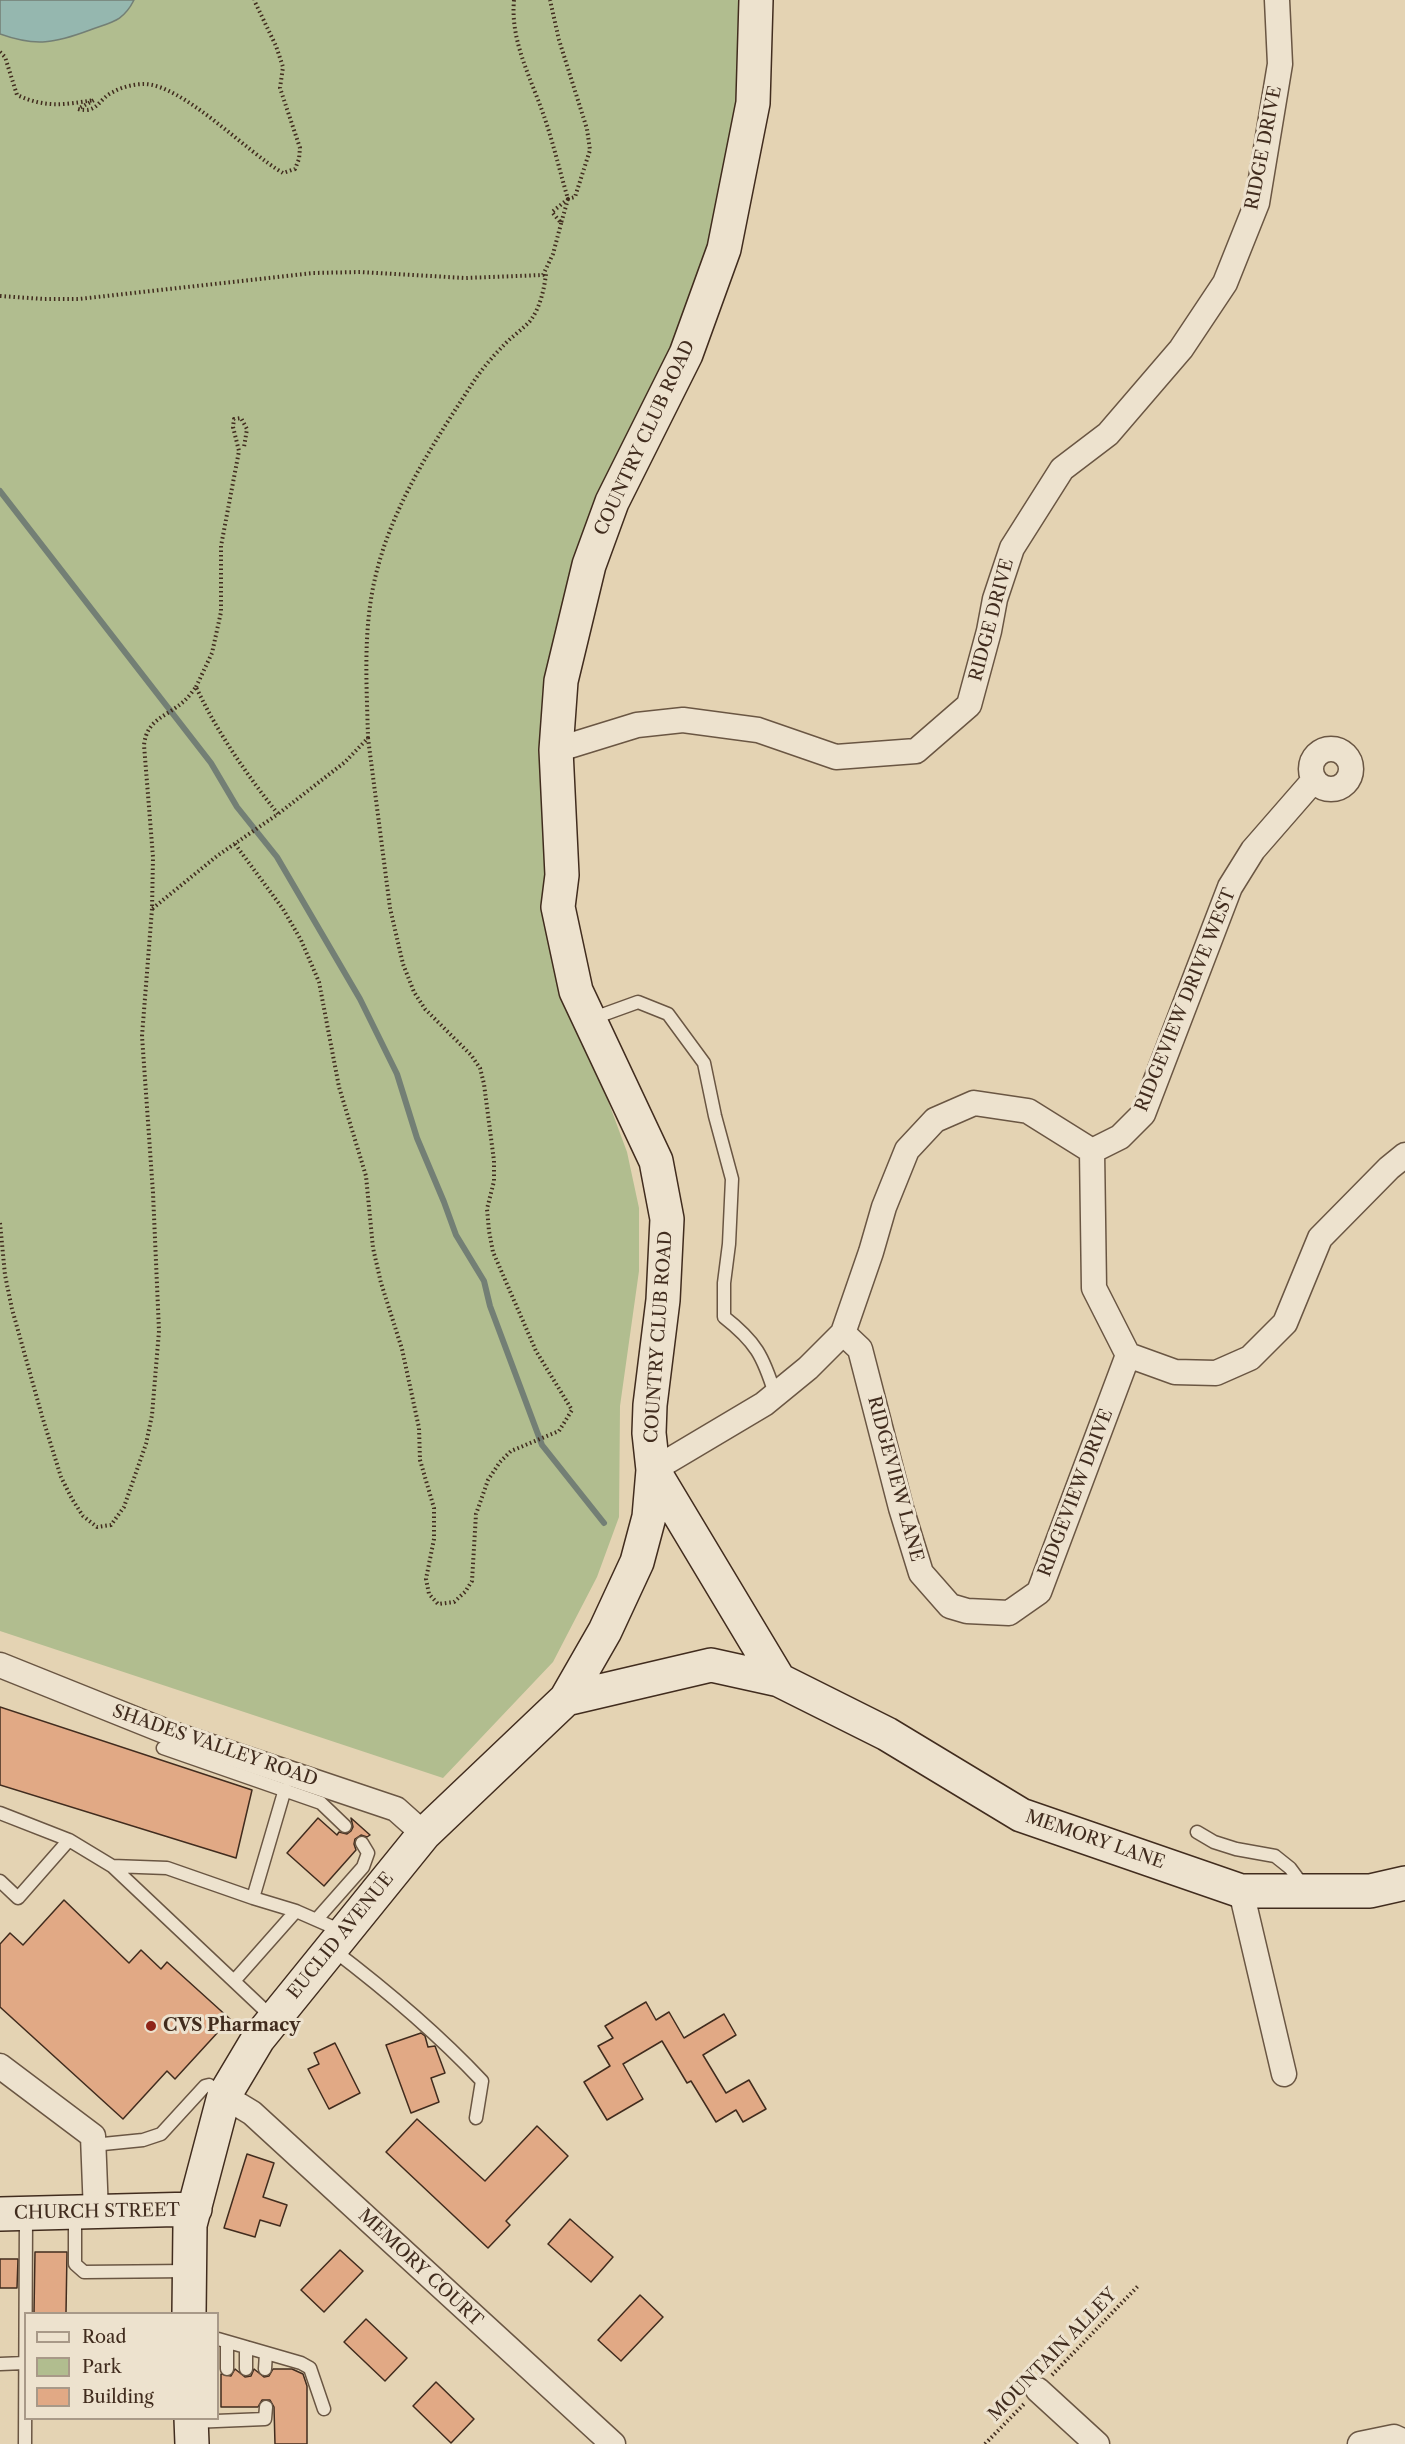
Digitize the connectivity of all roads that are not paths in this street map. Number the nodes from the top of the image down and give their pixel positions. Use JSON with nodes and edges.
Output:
{"nodes":[{"id":1,"x":756,"y":0,"type":"edge"},
{"id":2,"x":1277,"y":0,"type":"edge"},
{"id":3,"x":555,"y":750,"type":"junction"},
{"id":4,"x":1314,"y":780,"type":"dead end"},
{"id":5,"x":589,"y":1019,"type":"junction"},
{"id":6,"x":1092,"y":1151,"type":"junction"},
{"id":7,"x":1405,"y":1155,"type":"edge"},
{"id":8,"x":843,"y":1333,"type":"junction"},
{"id":9,"x":1128,"y":1355,"type":"junction"},
{"id":10,"x":776,"y":1394,"type":"junction"},
{"id":11,"x":652,"y":1470,"type":"junction"},
{"id":12,"x":966,"y":1611,"type":"joint"},
{"id":13,"x":0,"y":1665,"type":"edge"},
{"id":14,"x":779,"y":1680,"type":"junction"},
{"id":15,"x":566,"y":1699,"type":"junction"},
{"id":16,"x":163,"y":1747,"type":"junction"},
{"id":17,"x":285,"y":1789,"type":"junction"},
{"id":18,"x":0,"y":1813,"type":"edge"},
{"id":19,"x":345,"y":1826,"type":"dead end"},
{"id":20,"x":1197,"y":1832,"type":"dead end"},
{"id":21,"x":424,"y":1834,"type":"junction"},
{"id":22,"x":69,"y":1840,"type":"junction"},
{"id":23,"x":362,"y":1843,"type":"dead end"},
{"id":24,"x":112,"y":1866,"type":"junction"},
{"id":25,"x":0,"y":1881,"type":"edge"},
{"id":26,"x":1405,"y":1884,"type":"edge"},
{"id":27,"x":1241,"y":1891,"type":"junction"},
{"id":28,"x":1306,"y":1891,"type":"junction"},
{"id":29,"x":253,"y":1898,"type":"junction"},
{"id":30,"x":296,"y":1911,"type":"junction"},
{"id":31,"x":331,"y":1933,"type":"junction"},
{"id":32,"x":234,"y":1981,"type":"junction"},
{"id":33,"x":274,"y":2019,"type":"junction"},
{"id":34,"x":0,"y":2066,"type":"edge"},
{"id":35,"x":1284,"y":2074,"type":"dead end"},
{"id":36,"x":224,"y":2097,"type":"junction"},
{"id":37,"x":476,"y":2118,"type":"dead end"},
{"id":38,"x":93,"y":2145,"type":"junction"},
{"id":39,"x":195,"y":2209,"type":"junction"},
{"id":40,"x":86,"y":2213,"type":"junction"},
{"id":41,"x":13,"y":2214,"type":"edge"},
{"id":42,"x":189,"y":2271,"type":"junction"},
{"id":43,"x":189,"y":2312,"type":"edge"},
{"id":44,"x":222,"y":2341,"type":"edge"},
{"id":45,"x":246,"y":2348,"type":"junction"},
{"id":46,"x":24,"y":2351,"type":"edge"},
{"id":47,"x":266,"y":2353,"type":"junction"},
{"id":48,"x":24,"y":2363,"type":"edge"},
{"id":49,"x":0,"y":2364,"type":"edge"},
{"id":50,"x":227,"y":2369,"type":"dead end"},
{"id":51,"x":246,"y":2369,"type":"dead end"},
{"id":52,"x":266,"y":2369,"type":"dead end"},
{"id":53,"x":1038,"y":2390,"type":"road end"},
{"id":54,"x":227,"y":2407,"type":"dead end"},
{"id":55,"x":246,"y":2407,"type":"dead end"},
{"id":56,"x":266,"y":2407,"type":"dead end"},
{"id":57,"x":324,"y":2409,"type":"dead end"},
{"id":58,"x":25,"y":2420,"type":"edge"},
{"id":59,"x":245,"y":2420,"type":"junction"},
{"id":60,"x":227,"y":2421,"type":"junction"},
{"id":61,"x":191,"y":2428,"type":"edge"},
{"id":62,"x":1405,"y":2442,"type":"edge"},
{"id":63,"x":25,"y":2444,"type":"edge"},
{"id":64,"x":613,"y":2444,"type":"edge"},
{"id":65,"x":1097,"y":2444,"type":"edge"},
{"id":66,"x":1360,"y":2444,"type":"edge"}],
"edges":[{"from":1,"to":3,"type":"street","name":"COUNTRY CLUB ROAD"},
{"from":2,"to":3,"type":"street","name":"RIDGE DRIVE"},
{"from":3,"to":5,"type":"street","name":"COUNTRY CLUB ROAD"},
{"from":4,"to":6,"type":"street","name":"RIDGEVIEW DRIVE WEST"},
{"from":5,"to":10,"type":"lane"},
{"from":5,"to":11,"type":"street","name":"COUNTRY CLUB ROAD"},
{"from":6,"to":8,"type":"street"},
{"from":6,"to":9,"type":"street"},
{"from":7,"to":9,"type":"street"},
{"from":8,"to":10,"type":"street"},
{"from":8,"to":12,"type":"street","name":"RIDGEVIEW LANE"},
{"from":9,"to":12,"type":"street","name":"RIDGEVIEW DRIVE"},
{"from":10,"to":11,"type":"street"},
{"from":11,"to":14,"type":"street","name":"COUNTRY CLUB ROAD"},
{"from":11,"to":15,"type":"street","name":"COUNTRY CLUB ROAD"},
{"from":13,"to":16,"type":"street","name":"SHADES VALLEY ROAD"},
{"from":14,"to":15,"type":"street"},
{"from":14,"to":27,"type":"street","name":"MEMORY LANE"},
{"from":15,"to":21,"type":"street","name":"COUNTRY CLUB ROAD"},
{"from":16,"to":17,"type":"lane"},
{"from":16,"to":21,"type":"street","name":"SHADES VALLEY ROAD"},
{"from":17,"to":19,"type":"lane"},
{"from":17,"to":29,"type":"lane"},
{"from":18,"to":22,"type":"lane"},
{"from":20,"to":28,"type":"lane"},
{"from":21,"to":31,"type":"street","name":"EUCLID AVENUE"},
{"from":22,"to":24,"type":"lane"},
{"from":22,"to":25,"type":"lane"},
{"from":23,"to":31,"type":"lane"},
{"from":24,"to":29,"type":"lane"},
{"from":24,"to":32,"type":"lane"},
{"from":26,"to":28,"type":"street","name":"MEMORY LANE"},
{"from":27,"to":28,"type":"street","name":"MEMORY LANE"},
{"from":27,"to":35,"type":"street"},
{"from":29,"to":30,"type":"lane"},
{"from":30,"to":31,"type":"lane"},
{"from":30,"to":32,"type":"lane"},
{"from":31,"to":33,"type":"street","name":"EUCLID AVENUE"},
{"from":31,"to":37,"type":"lane"},
{"from":32,"to":33,"type":"lane"},
{"from":33,"to":36,"type":"street","name":"EUCLID AVENUE"},
{"from":34,"to":38,"type":"street"},
{"from":36,"to":38,"type":"lane"},
{"from":36,"to":39,"type":"street","name":"EUCLID AVENUE"},
{"from":36,"to":64,"type":"street","name":"MEMORY COURT"},
{"from":38,"to":40,"type":"street"},
{"from":39,"to":40,"type":"street","name":"CHURCH STREET"},
{"from":39,"to":42,"type":"street","name":"EUCLID AVENUE"},
{"from":40,"to":41,"type":"street","name":"CHURCH STREET"},
{"from":40,"to":42,"type":"lane"},
{"from":41,"to":46,"type":"lane"},
{"from":42,"to":43,"type":"street","name":"EUCLID AVENUE"},
{"from":44,"to":45,"type":"lane"},
{"from":44,"to":50,"type":"lane"},
{"from":45,"to":47,"type":"lane"},
{"from":45,"to":51,"type":"lane"},
{"from":47,"to":52,"type":"lane"},
{"from":47,"to":57,"type":"lane"},
{"from":48,"to":49,"type":"lane"},
{"from":53,"to":65,"type":"street"},
{"from":54,"to":60,"type":"lane"},
{"from":55,"to":59,"type":"lane"},
{"from":56,"to":59,"type":"lane"},
{"from":58,"to":63,"type":"lane"},
{"from":59,"to":60,"type":"lane"},
{"from":60,"to":61,"type":"lane"},
{"from":62,"to":66,"type":"street"}]}
